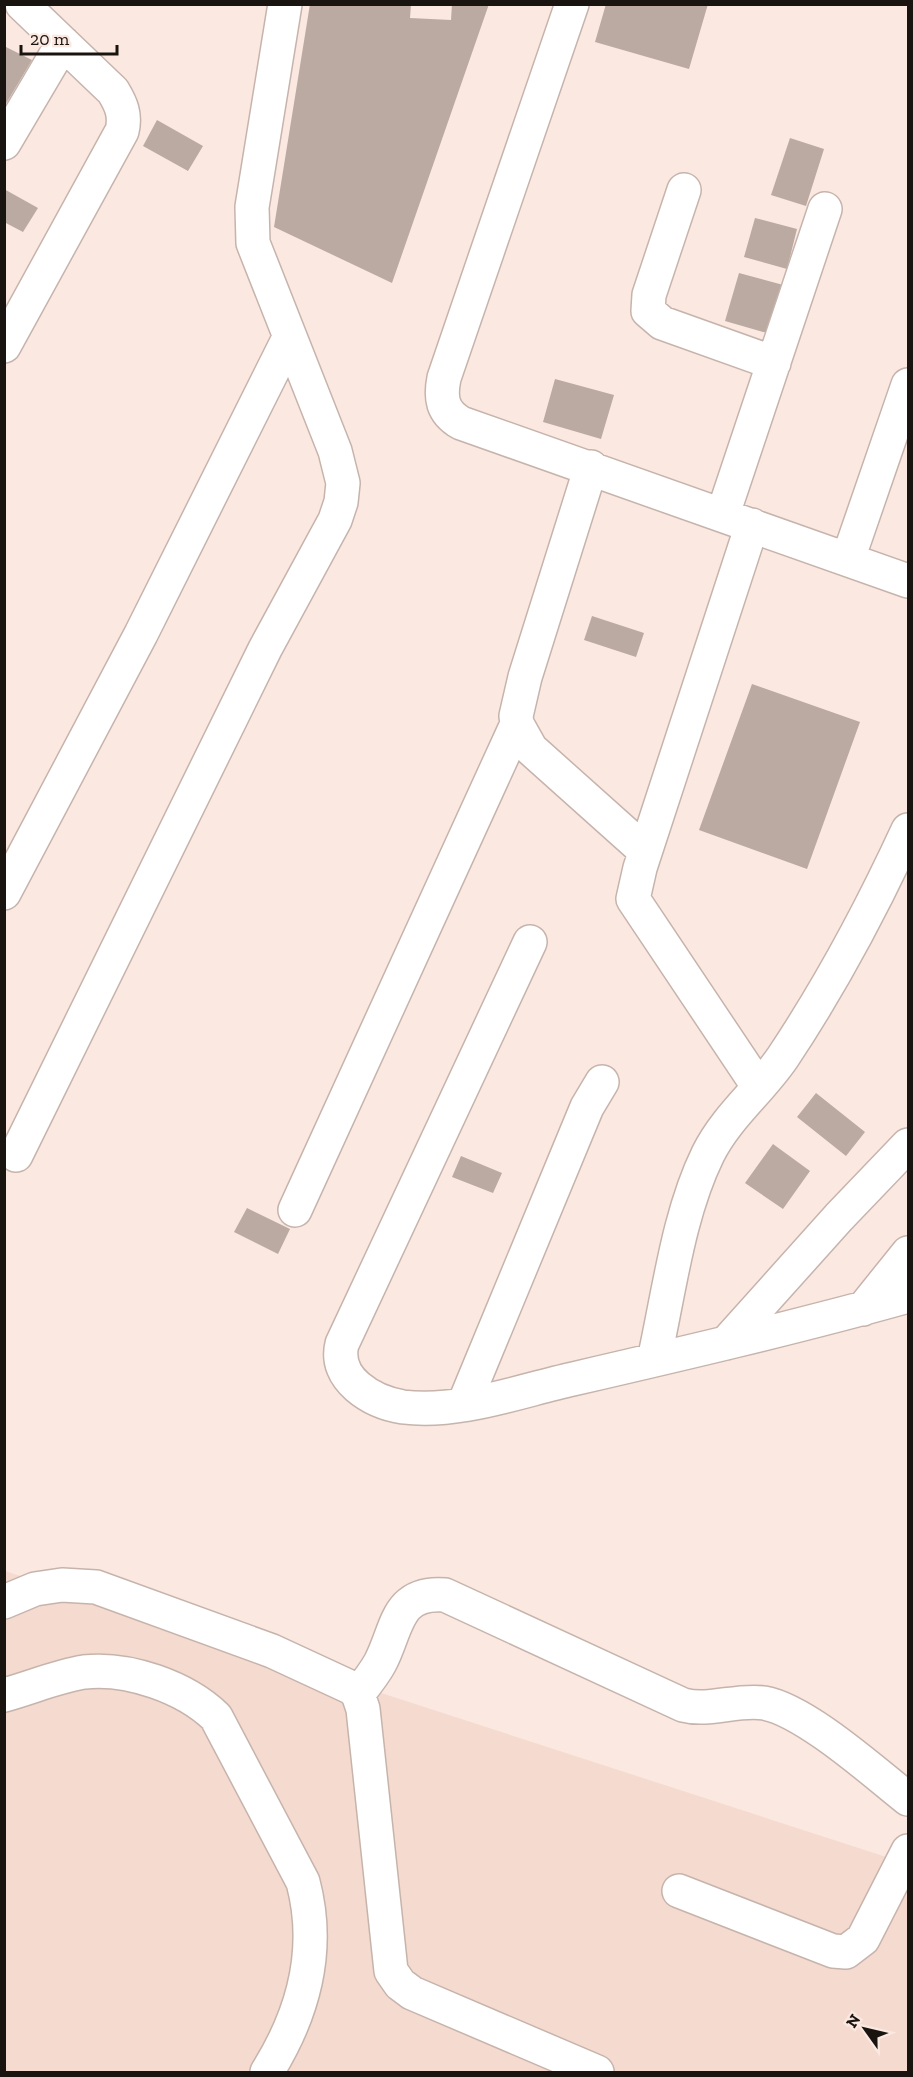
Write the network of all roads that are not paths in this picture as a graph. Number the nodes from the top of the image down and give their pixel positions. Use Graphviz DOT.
graph roads {
  1 [pos="22,4"];
  2 [pos="285,4"];
  3 [pos="572,4"];
  4 [pos="63,43"];
  5 [pos="4,143"];
  6 [pos="684,190"];
  7 [pos="825,209"];
  8 [pos="289,338"];
  9 [pos="4,346"];
  10 [pos="774,363"];
  11 [pos="909,385"];
  12 [pos="591,467"];
  13 [pos="737,520"];
  14 [pos="848,559"];
  15 [pos="909,581"];
  16 [pos="517,724"];
  17 [pos="909,830"];
  18 [pos="645,851"];
  19 [pos="4,893"];
  20 [pos="530,942"];
  21 [pos="602,1082"];
  22 [pos="758,1086"];
  23 [pos="909,1145"];
  24 [pos="16,1155"];
  25 [pos="295,1210"];
  26 [pos="909,1252"];
  27 [pos="909,1296"];
  28 [pos="863,1309"];
  29 [pos="726,1343"];
  30 [pos="654,1360"];
  31 [pos="464,1404"];
  32 [pos="4,1602"];
  33 [pos="358,1694"];
  34 [pos="4,1695"];
  35 [pos="909,1799"];
  36 [pos="909,1851"];
  37 [pos="679,1891"];
  38 [pos="267,2073"];
  39 [pos="597,2073"];
  1 -- 4 [label="street"];
  2 -- 8 [label="street"];
  3 -- 12 [label="street"];
  4 -- 5 [label="street"];
  4 -- 9 [label="street"];
  6 -- 10 [label="street"];
  7 -- 10 [label="street"];
  8 -- 19 [label="street"];
  8 -- 24 [label="street"];
  10 -- 13 [label="street"];
  11 -- 14 [label="street"];
  12 -- 13 [label="street"];
  12 -- 16 [label="street"];
  13 -- 14 [label="street"];
  13 -- 18 [label="street"];
  14 -- 15 [label="street"];
  16 -- 18 [label="street"];
  16 -- 25 [label="street"];
  17 -- 22 [label="street"];
  18 -- 22 [label="street"];
  20 -- 31 [label="street"];
  21 -- 31 [label="street"];
  22 -- 30 [label="street"];
  23 -- 29 [label="street"];
  26 -- 28 [label="street"];
  27 -- 28 [label="street"];
  28 -- 29 [label="street"];
  29 -- 30 [label="street"];
  30 -- 31 [label="street"];
  32 -- 33 [label="street"];
  33 -- 35 [label="street"];
  33 -- 39 [label="street"];
  34 -- 38 [label="street"];
  36 -- 37 [label="street"];
}
